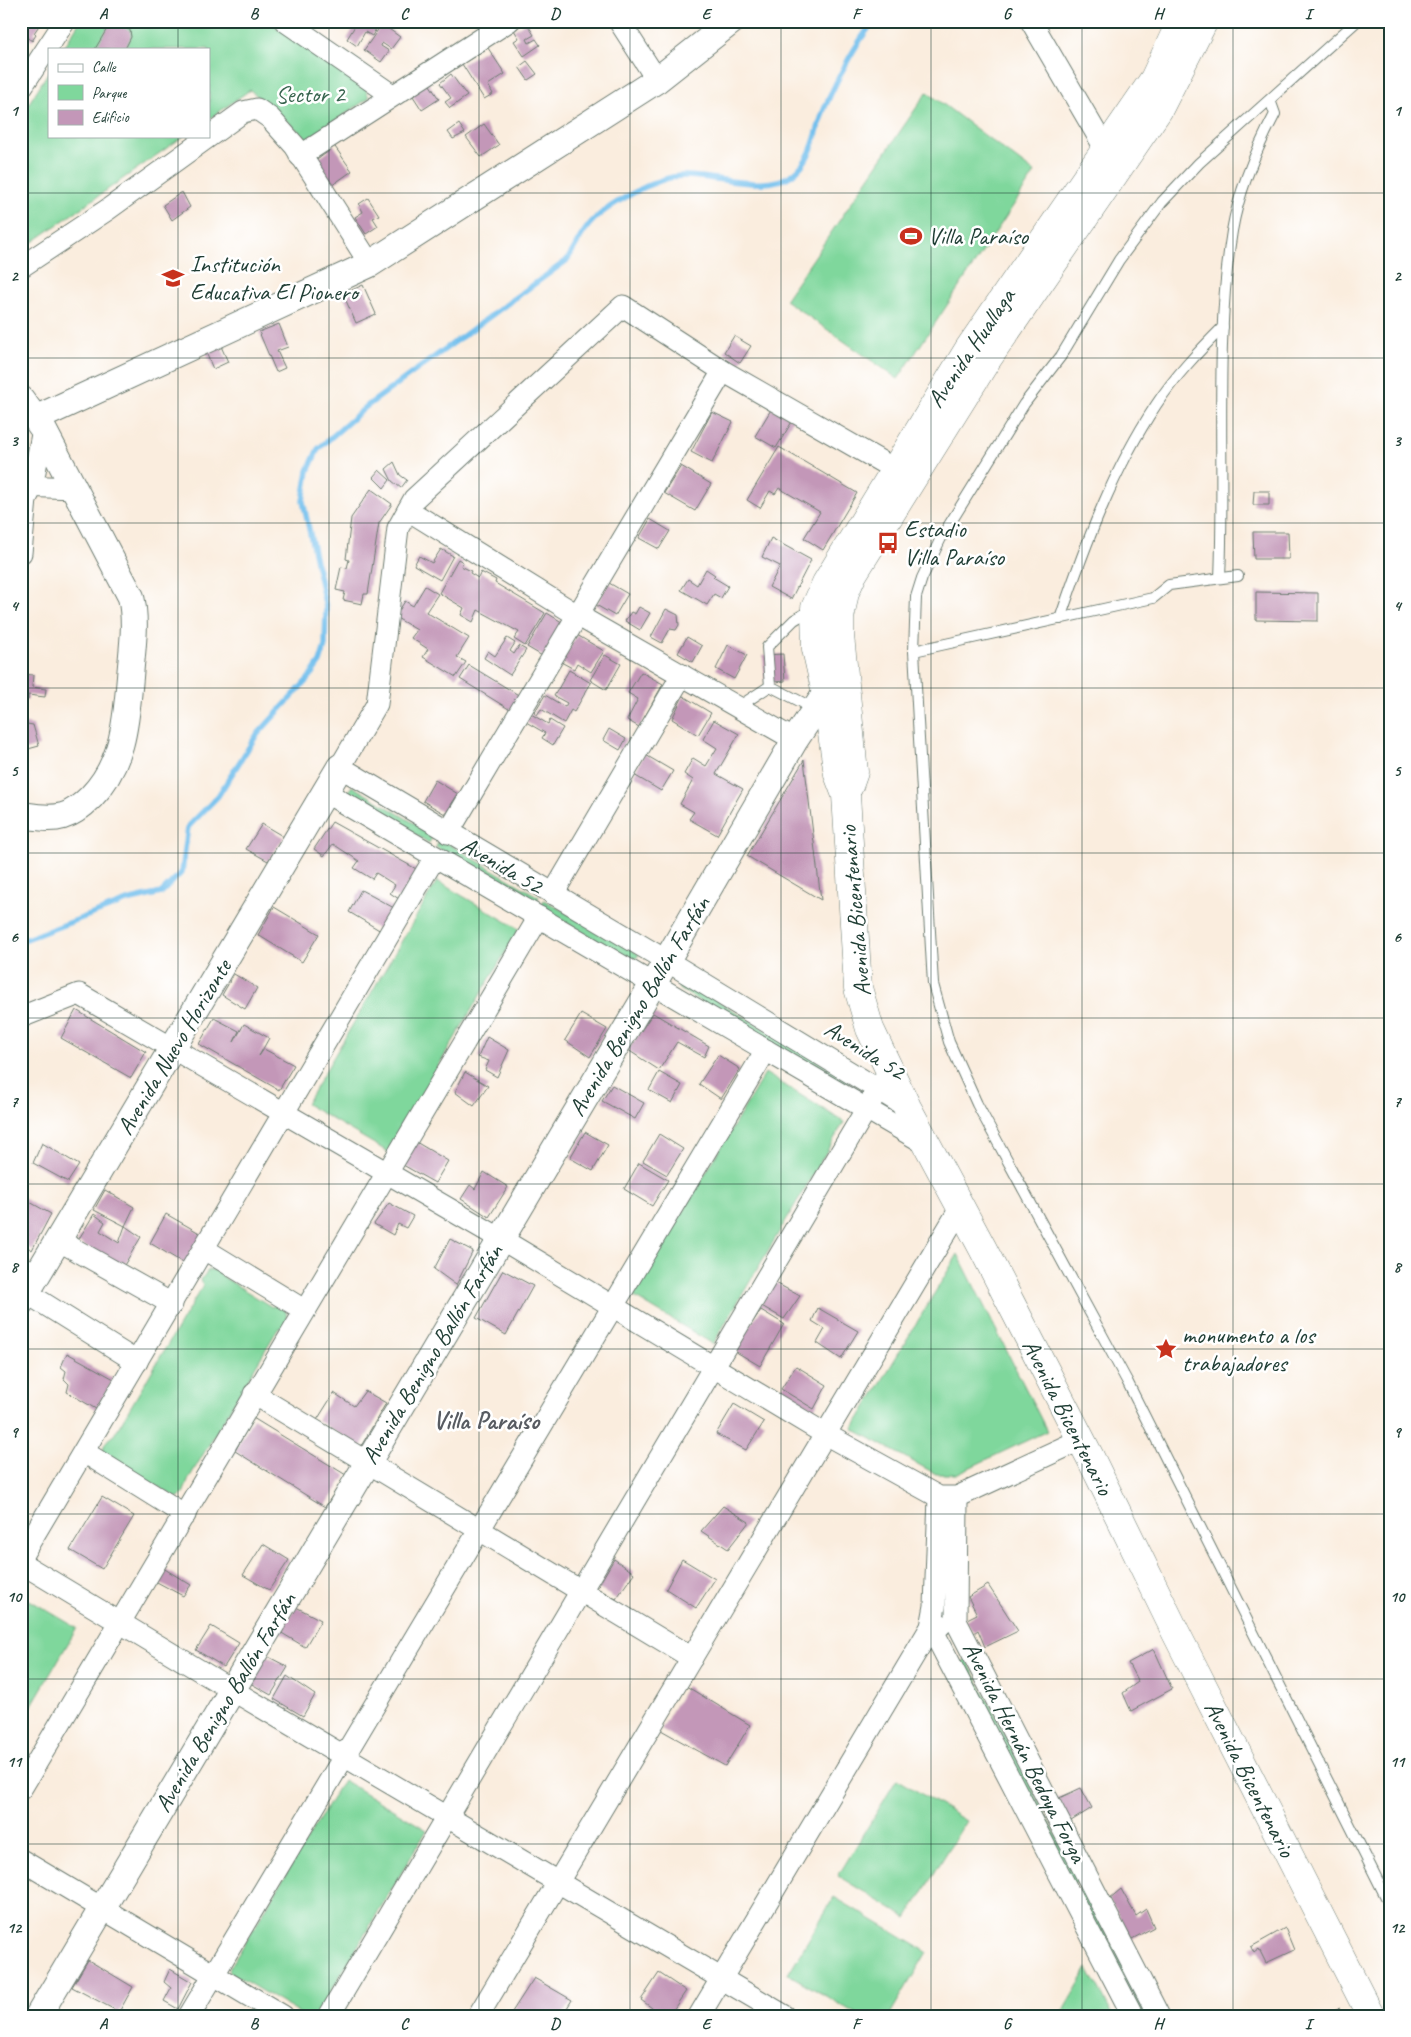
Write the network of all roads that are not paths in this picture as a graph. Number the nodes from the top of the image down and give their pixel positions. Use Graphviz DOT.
graph roads {
  1 [pos="65,21"];
  2 [pos="285,21"];
  3 [pos="619,21"];
  4 [pos="732,21"];
  5 [pos="1031,21"];
  6 [pos="1181,21"];
  7 [pos="1204,21"];
  8 [pos="1357,21"];
  9 [pos="502,23"];
  10 [pos="657,80"];
  11 [pos="21,88"];
  12 [pos="392,95"];
  13 [pos="1270,100"];
  14 [pos="210,136"];
  15 [pos="207,138"];
  16 [pos="300,156"];
  17 [pos="1113,157"];
  18 [pos="370,264"];
  19 [pos="21,267"];
  20 [pos="1223,327"];
  21 [pos="723,371"];
  22 [pos="34,416"];
  23 [pos="904,475"];
  24 [pos="27,486"];
  25 [pos="75,488"];
  26 [pos="408,510"];
  27 [pos="21,553"];
  28 [pos="1238,576"];
  29 [pos="1220,578"];
  30 [pos="816,608"];
  31 [pos="577,615"];
  32 [pos="1060,619"];
  33 [pos="914,651"];
  34 [pos="844,673"];
  35 [pos="682,675"];
  36 [pos="770,686"];
  37 [pos="820,701"];
  38 [pos="738,707"];
  39 [pos="795,740"];
  40 [pos="340,767"];
  41 [pos="325,792"];
  42 [pos="846,795"];
  43 [pos="21,815"];
  44 [pos="448,833"];
  45 [pos="435,857"];
  46 [pos="553,894"];
  47 [pos="539,917"];
  48 [pos="667,961"];
  49 [pos="653,984"];
  50 [pos="21,1018"];
  51 [pos="173,1049"];
  52 [pos="766,1050"];
  53 [pos="884,1079"];
  54 [pos="866,1110"];
  55 [pos="283,1113"];
  56 [pos="928,1145"];
  57 [pos="388,1173"];
  58 [pos="961,1207"];
  59 [pos="500,1239"];
  60 [pos="58,1240"];
  61 [pos="204,1249"];
  62 [pos="27,1284"];
  63 [pos="172,1304"];
  64 [pos="612,1306"];
  65 [pos="304,1310"];
  66 [pos="137,1362"];
  67 [pos="715,1368"];
  68 [pos="254,1394"];
  69 [pos="825,1434"];
  70 [pos="1080,1440"];
  71 [pos="84,1452"];
  72 [pos="367,1464"];
  73 [pos="948,1497"];
  74 [pos="185,1514"];
  75 [pos="478,1530"];
  76 [pos="21,1557"];
  77 [pos="21,1563"];
  78 [pos="582,1591"];
  79 [pos="956,1621"];
  80 [pos="120,1622"];
  81 [pos="931,1627"];
  82 [pos="692,1658"];
  83 [pos="232,1690"];
  84 [pos="343,1754"];
  85 [pos="21,1789"];
  86 [pos="445,1816"];
  87 [pos="21,1860"];
  88 [pos="558,1882"];
  89 [pos="1390,1905"];
  90 [pos="103,1909"];
  91 [pos="214,1974"];
  92 [pos="722,1977"];
  93 [pos="1369,2015"];
  94 [pos="38,2016"];
  95 [pos="189,2016"];
  96 [pos="283,2016"];
  97 [pos="329,2016"];
  98 [pos="478,2016"];
  99 [pos="699,2016"];
  100 [pos="785,2016"];
  101 [pos="1133,2016"];
  102 [pos="1159,2016"];
  1 -- 11 [label="street"];
  2 -- 12 [label="street"];
  3 -- 10 [label="street"];
  4 -- 10 [label="street"];
  5 -- 17 [label="street"];
  6 -- 17 [label="main road, Avenida Huallaga"];
  7 -- 17 [label="main road, Avenida Huallaga"];
  8 -- 13 [label="lane"];
  9 -- 12 [label="street"];
  10 -- 18 [label="street"];
  12 -- 16 [label="street"];
  13 -- 20 [label="lane"];
  13 -- 33 [label="lane"];
  14 -- 16 [label="street"];
  15 -- 19 [label="street"];
  16 -- 18 [label="street"];
  17 -- 23 [label="main road, Avenida Huallaga"];
  18 -- 22 [label="street"];
  20 -- 29 [label="lane"];
  20 -- 32 [label="lane"];
  21 -- 23 [label="street"];
  21 -- 26 [label="street"];
  21 -- 31 [label="street"];
  22 -- 24 [label="street"];
  22 -- 25 [label="street"];
  23 -- 30 [label="main road, Avenida Huallaga"];
  23 -- 34 [label="main road, Avenida Huallaga"];
  24 -- 25 [label="street"];
  24 -- 27 [label="street"];
  25 -- 43 [label="street"];
  26 -- 31 [label="street"];
  26 -- 40 [label="street"];
  28 -- 29 [label="lane"];
  29 -- 32 [label="lane"];
  30 -- 36 [label="lane"];
  30 -- 37 [label="main road, Avenida Huallaga"];
  31 -- 35 [label="street"];
  31 -- 44 [label="street"];
  32 -- 33 [label="lane"];
  33 -- 89 [label="lane"];
  34 -- 37 [label="street, Avenida Benigno Ballón Farfán"];
  34 -- 42 [label="main road, Avenida Bicentenario"];
  35 -- 38 [label="street"];
  35 -- 46 [label="street"];
  36 -- 37 [label="lane"];
  36 -- 38 [label="lane"];
  37 -- 39 [label="street, Avenida Benigno Ballón Farfán"];
  37 -- 42 [label="main road, Avenida Bicentenario"];
  38 -- 39 [label="street"];
  39 -- 48 [label="street, Avenida Benigno Ballón Farfán"];
  40 -- 41 [label="street, Avenida Nuevo Horizonte"];
  40 -- 44 [label="street, Avenida 52"];
  41 -- 45 [label="street, Avenida 52"];
  41 -- 51 [label="street, Avenida Nuevo Horizonte"];
  42 -- 53 [label="main road, Avenida Bicentenario"];
  44 -- 46 [label="street, Avenida 52"];
  45 -- 47 [label="street, Avenida 52"];
  45 -- 55 [label="street"];
  46 -- 48 [label="street, Avenida 52"];
  47 -- 49 [label="street, Avenida 52"];
  47 -- 57 [label="street"];
  48 -- 49 [label="street, Avenida Benigno Ballón Farfán"];
  48 -- 53 [label="street, Avenida 52"];
  49 -- 52 [label="street, Avenida 52"];
  49 -- 59 [label="street, Avenida Benigno Ballón Farfán"];
  50 -- 51 [label="street"];
  51 -- 55 [label="street"];
  51 -- 60 [label="street, Avenida Nuevo Horizonte"];
  52 -- 54 [label="street, Avenida 52"];
  52 -- 64 [label="street"];
  53 -- 54 [label="street"];
  53 -- 56 [label="main road, Avenida Bicentenario"];
  54 -- 56 [label="street, Avenida 52"];
  54 -- 67 [label="street"];
  55 -- 57 [label="street"];
  55 -- 61 [label="street"];
  56 -- 58 [label="main road, Avenida Bicentenario"];
  57 -- 59 [label="street"];
  57 -- 65 [label="street"];
  58 -- 69 [label="street"];
  58 -- 70 [label="main road, Avenida Bicentenario"];
  59 -- 64 [label="street"];
  59 -- 72 [label="street, Avenida Benigno Ballón Farfán"];
  60 -- 62 [label="street, Avenida Nuevo Horizonte"];
  60 -- 63 [label="street"];
  61 -- 63 [label="street"];
  61 -- 65 [label="street"];
  62 -- 66 [label="street"];
  63 -- 66 [label="street"];
  64 -- 67 [label="street"];
  64 -- 75 [label="street"];
  65 -- 68 [label="street"];
  66 -- 71 [label="street"];
  67 -- 69 [label="street"];
  67 -- 78 [label="street"];
  68 -- 72 [label="street"];
  68 -- 74 [label="street"];
  69 -- 73 [label="street"];
  69 -- 82 [label="street"];
  70 -- 73 [label="street"];
  70 -- 93 [label="main road, Avenida Bicentenario"];
  71 -- 74 [label="street"];
  71 -- 76 [label="street"];
  72 -- 75 [label="street"];
  72 -- 83 [label="street, Avenida Benigno Ballón Farfán"];
  73 -- 79 [label="street, Avenida Hernán Bedoya Forga"];
  73 -- 81 [label="street, Avenida Hernán Bedoya Forga"];
  74 -- 80 [label="street"];
  75 -- 78 [label="street"];
  75 -- 84 [label="street"];
  77 -- 80 [label="street"];
  78 -- 82 [label="street"];
  78 -- 86 [label="street"];
  79 -- 81 [label="street"];
  79 -- 102 [label="street, Avenida Hernán Bedoya Forga"];
  80 -- 83 [label="street"];
  80 -- 85 [label="street"];
  81 -- 92 [label="street"];
  81 -- 101 [label="street, Avenida Hernán Bedoya Forga"];
  82 -- 88 [label="street"];
  83 -- 84 [label="street"];
  83 -- 90 [label="street, Avenida Benigno Ballón Farfán"];
  84 -- 86 [label="street"];
  84 -- 91 [label="street"];
  86 -- 88 [label="street"];
  86 -- 97 [label="street"];
  87 -- 90 [label="street"];
  88 -- 92 [label="street"];
  88 -- 98 [label="street"];
  90 -- 91 [label="street"];
  90 -- 94 [label="street, Avenida Benigno Ballón Farfán"];
  91 -- 95 [label="street"];
  91 -- 96 [label="street"];
  92 -- 99 [label="street"];
  92 -- 100 [label="street"];
}
